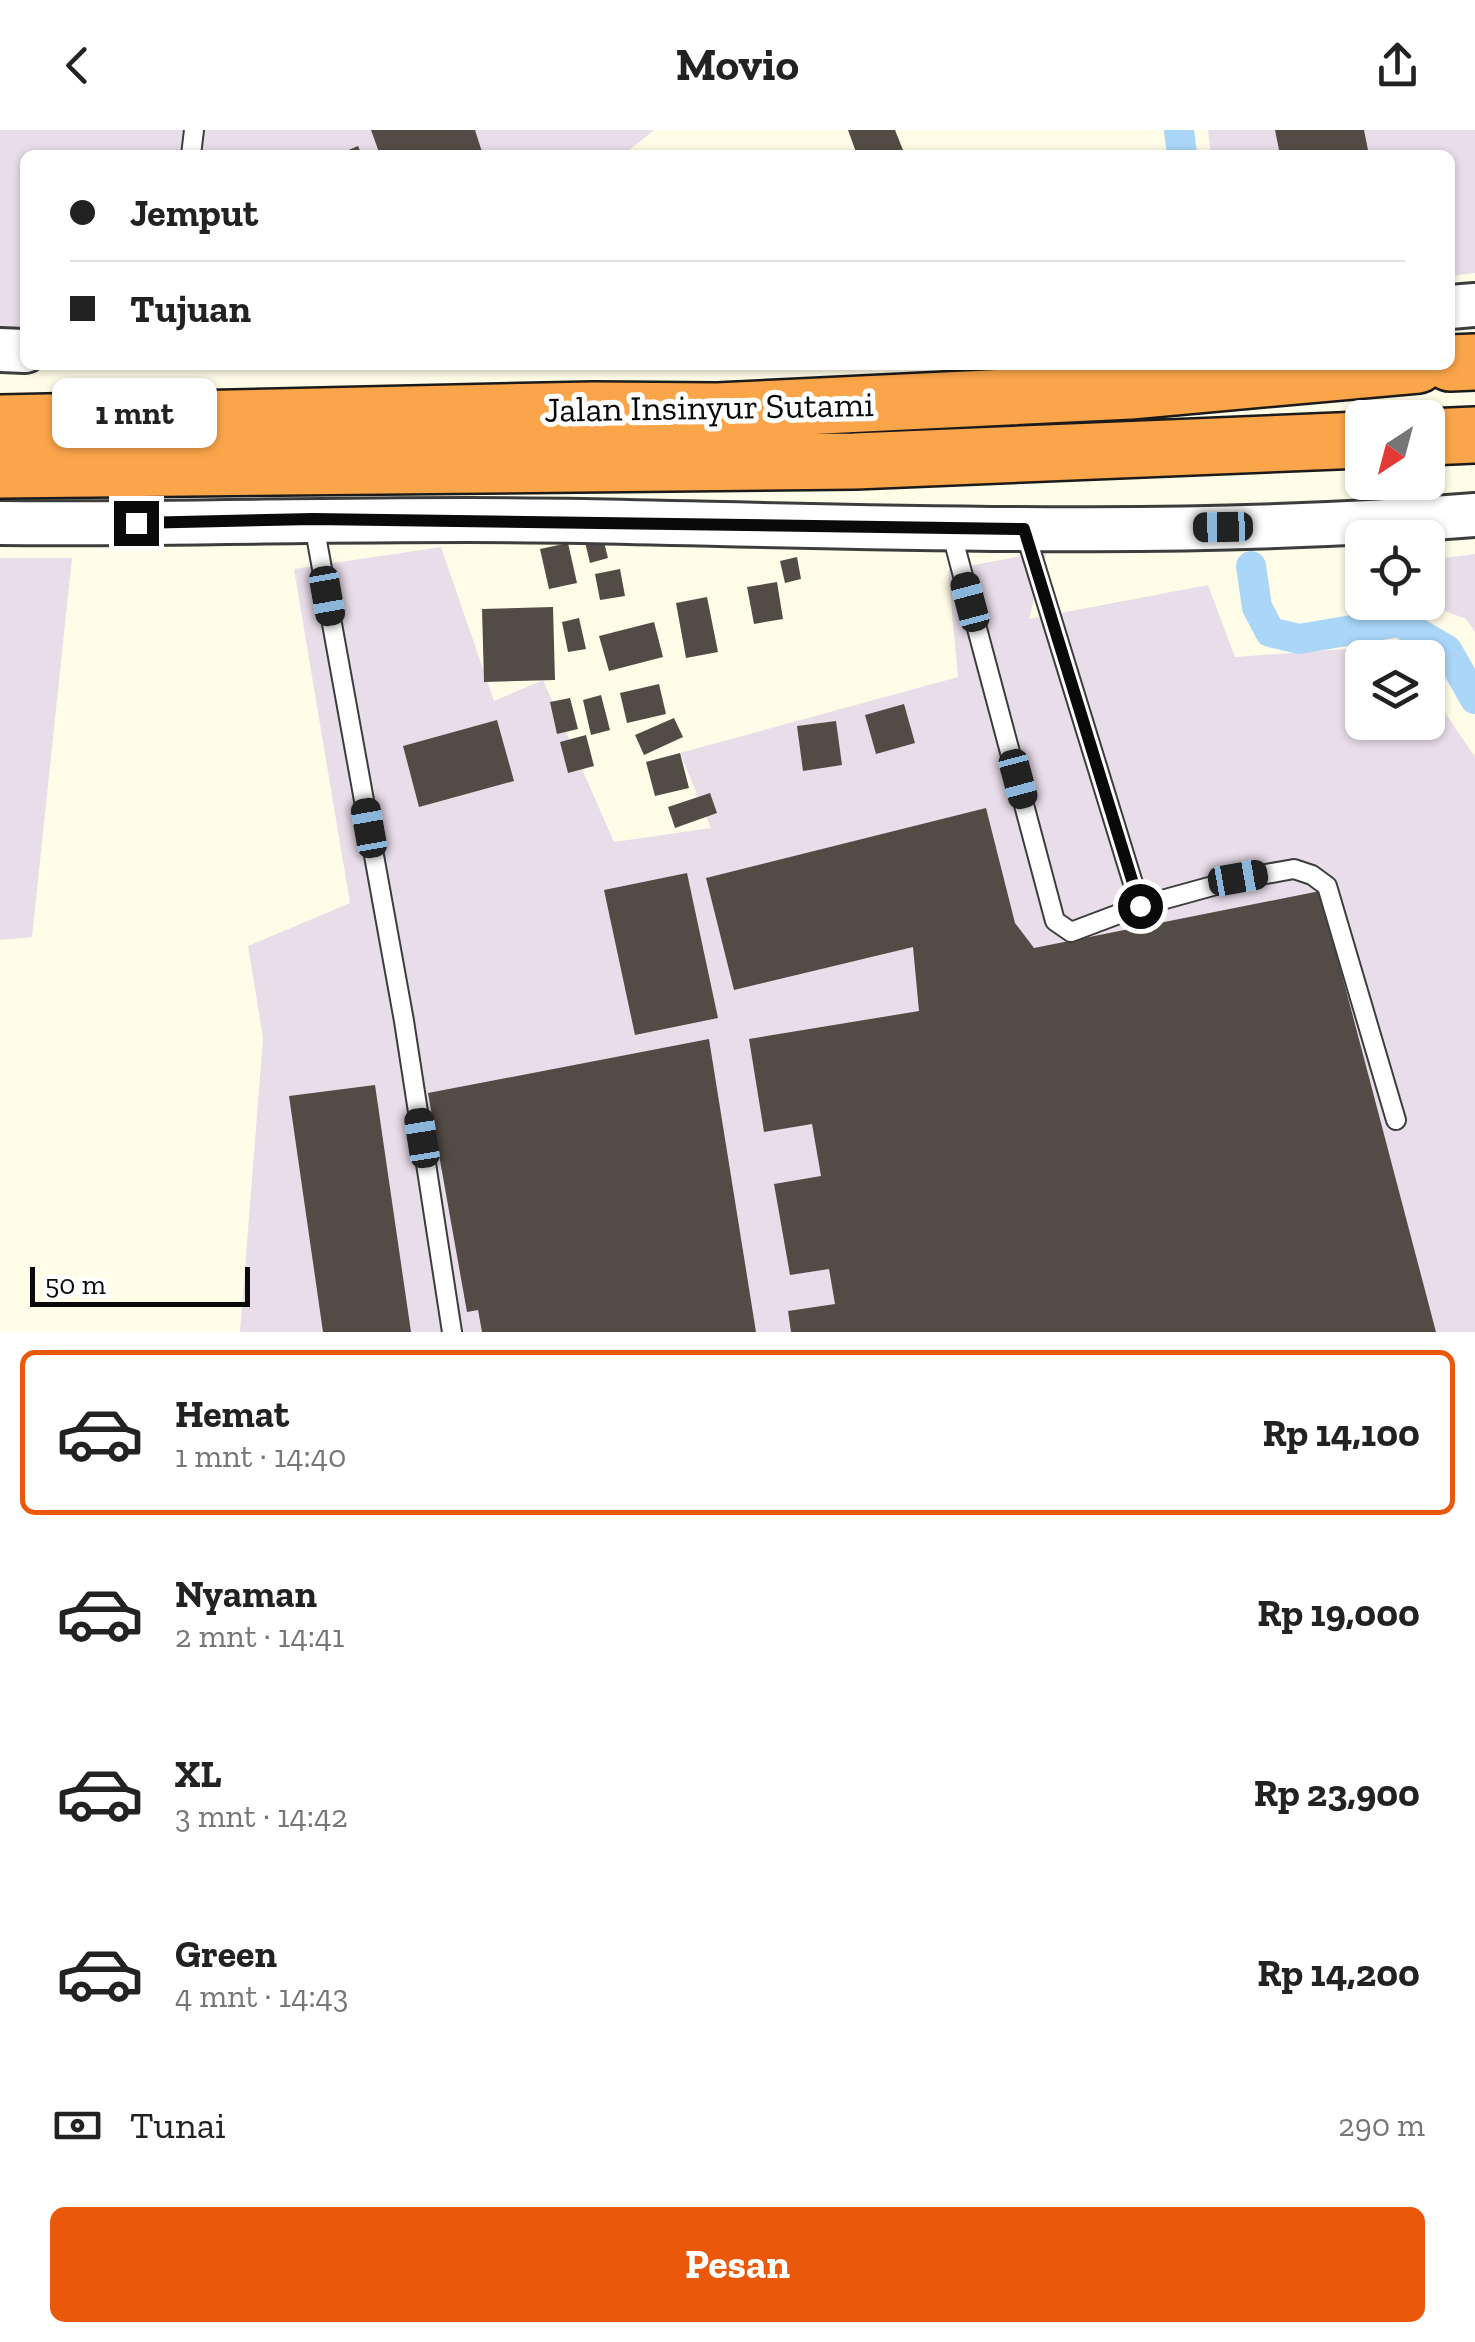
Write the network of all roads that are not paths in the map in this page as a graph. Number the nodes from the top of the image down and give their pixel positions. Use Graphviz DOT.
graph roads {
  1 [pos="1363,370"];
  2 [pos="0,423"];
  3 [pos="1475,435"];
  4 [pos="1445,436"];
  5 [pos="1345,441"];
  6 [pos="0,470"];
  7 [pos="1475,515"];
  8 [pos="313,519"];
  9 [pos="0,523"];
  10 [pos="1024,529"];
  11 [pos="952,530"];
  12 [pos="1140,906"];
  13 [pos="1396,1120"];
  14 [pos="452,1332"];
  1 -- 2 [label="highway, Jalan Insinyur Sutami"];
  3 -- 4 [label="highway"];
  5 -- 6 [label="highway, Jalan Insinyur Sutami"];
  7 -- 10 [label="street"];
  8 -- 9 [label="street"];
  8 -- 11 [label="street"];
  8 -- 14 [label="lane"];
  10 -- 11 [label="street"];
  10 -- 12 [label="lane"];
  11 -- 12 [label="lane"];
  12 -- 13 [label="lane"];
}
